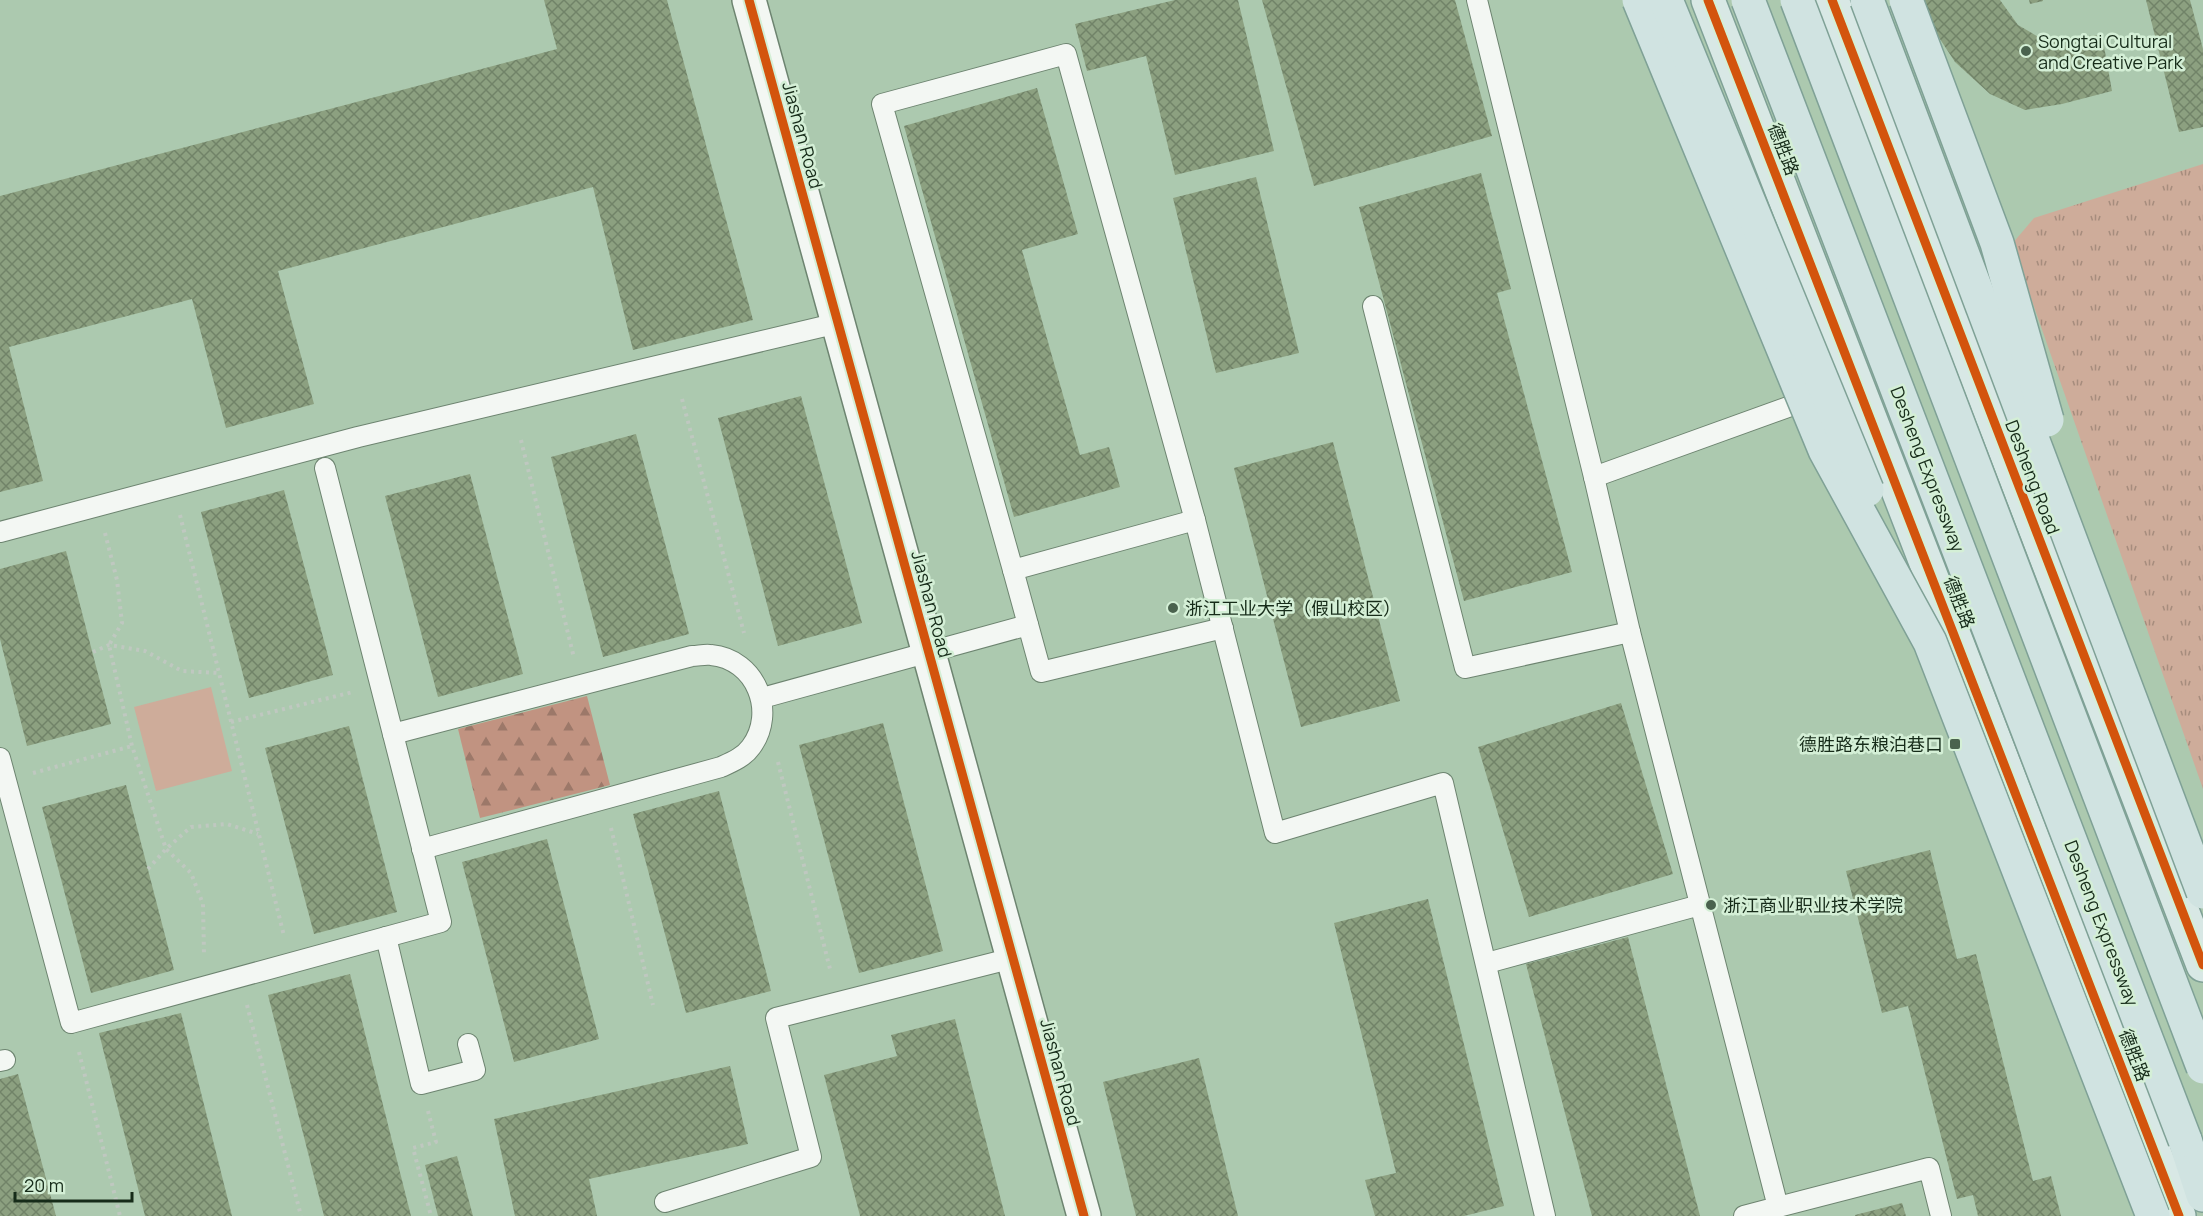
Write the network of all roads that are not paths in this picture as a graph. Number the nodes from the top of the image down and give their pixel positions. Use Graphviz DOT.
graph roads {
  1 [pos="749,0"];
  2 [pos="1477,0"];
  3 [pos="1639,0"];
  4 [pos="1666,0"];
  5 [pos="1708,0"];
  6 [pos="1748,0"];
  7 [pos="1797,0"];
  8 [pos="1833,0"];
  9 [pos="1867,0"];
  10 [pos="1906,0"];
  11 [pos="1373,306"];
  12 [pos="838,323"];
  13 [pos="1858,382"];
  14 [pos="325,468"];
  15 [pos="1594,477"];
  16 [pos="1194,520"];
  17 [pos="0,532"];
  18 [pos="1013,570"];
  19 [pos="1028,625"];
  20 [pos="1223,627"];
  21 [pos="1630,632"];
  22 [pos="1929,642"];
  23 [pos="929,653"];
  24 [pos="2114,656"];
  25 [pos="762,699"];
  26 [pos="393,734"];
  27 [pos="0,758"];
  28 [pos="422,849"];
  29 [pos="2203,892"];
  30 [pos="1700,905"];
  31 [pos="386,937"];
  32 [pos="1013,958"];
  33 [pos="1487,963"];
  34 [pos="2203,965"];
  35 [pos="468,1044"];
  36 [pos="2203,1067"];
  37 [pos="2203,1195"];
  38 [pos="664,1202"];
  39 [pos="1778,1207"];
  40 [pos="1084,1216"];
  41 [pos="1545,1216"];
  42 [pos="1744,1216"];
  43 [pos="1941,1216"];
  44 [pos="2153,1216"];
  45 [pos="2179,1216"];
  1 -- 12 [label="street, Jiashan Road"];
  2 -- 15 [label="lane"];
  3 -- 22 [label="highway, bridge"];
  4 -- 22 [label="highway, bridge"];
  5 -- 13 [label="main road, 德胜路"];
  6 -- 37 [label="highway, Desheng Expressway, bridge"];
  7 -- 36 [label="highway, bridge"];
  8 -- 34 [label="main road, Desheng Road"];
  9 -- 24 [label="highway, bridge"];
  10 -- 24 [label="highway, bridge"];
  11 -- 21 [label="lane"];
  12 -- 17 [label="lane"];
  12 -- 23 [label="street, Jiashan Road"];
  13 -- 15 [label="lane"];
  13 -- 45 [label="main road, 德胜路"];
  14 -- 26 [label="lane"];
  15 -- 21 [label="lane"];
  16 -- 18 [label="lane"];
  16 -- 18 [label="lane"];
  16 -- 20 [label="lane"];
  18 -- 19 [label="lane"];
  19 -- 20 [label="lane"];
  19 -- 23 [label="lane"];
  20 -- 33 [label="lane"];
  21 -- 30 [label="lane"];
  22 -- 44 [label="highway, bridge"];
  23 -- 25 [label="lane"];
  23 -- 32 [label="street, Jiashan Road"];
  24 -- 29 [label="highway, bridge"];
  25 -- 26 [label="lane"];
  25 -- 28 [label="lane"];
  26 -- 28 [label="lane"];
  27 -- 31 [label="lane"];
  28 -- 31 [label="lane"];
  30 -- 33 [label="lane"];
  30 -- 39 [label="lane"];
  31 -- 35 [label="lane"];
  32 -- 38 [label="lane"];
  32 -- 40 [label="street, Jiashan Road"];
  33 -- 41 [label="lane"];
  39 -- 42 [label="lane"];
  39 -- 43 [label="lane"];
}
